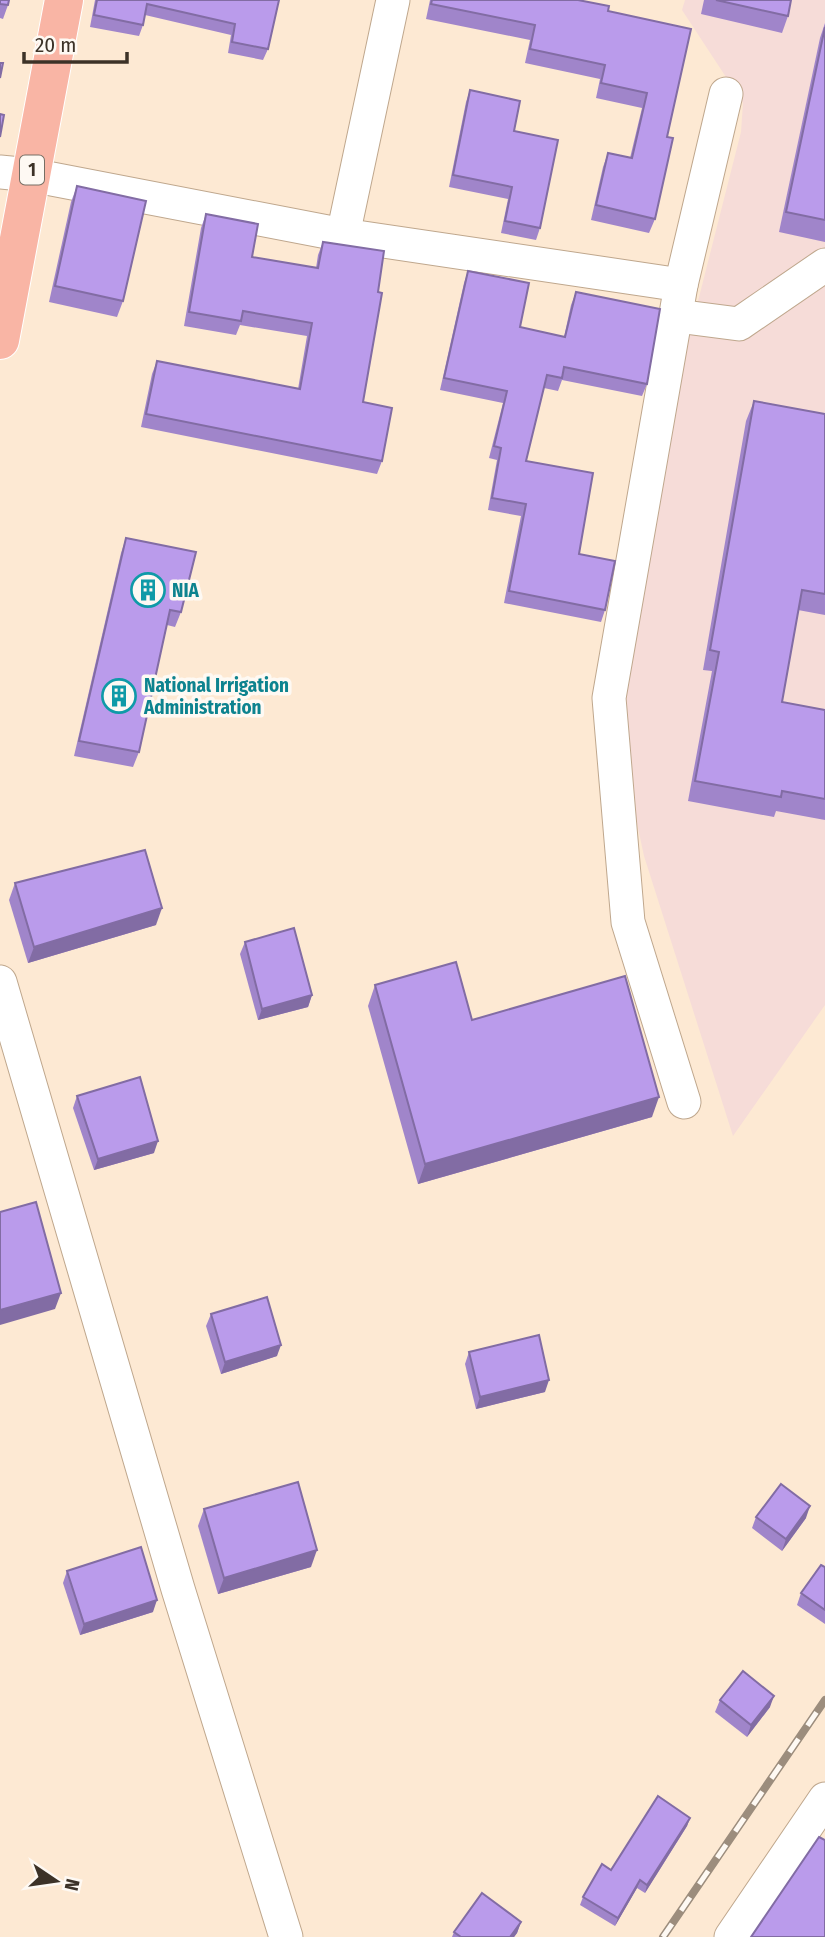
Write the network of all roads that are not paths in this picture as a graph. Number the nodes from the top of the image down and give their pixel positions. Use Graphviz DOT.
graph roads {
  1 [pos="64,0"];
  2 [pos="393,0"];
  3 [pos="726,94"];
  4 [pos="15,173"];
  5 [pos="343,235"];
  6 [pos="825,265"];
  7 [pos="679,301"];
  8 [pos="0,340"];
  9 [pos="0,982"];
  10 [pos="684,1102"];
  11 [pos="825,1799"];
  12 [pos="286,1937"];
  13 [pos="732,1937"];
  1 -- 4 [label="highway, 1"];
  2 -- 5 [label="street"];
  3 -- 7 [label="street"];
  4 -- 5 [label="street"];
  4 -- 8 [label="highway, 1"];
  5 -- 7 [label="street"];
  6 -- 7 [label="street"];
  7 -- 10 [label="street"];
  9 -- 12 [label="street"];
  11 -- 13 [label="street"];
}
